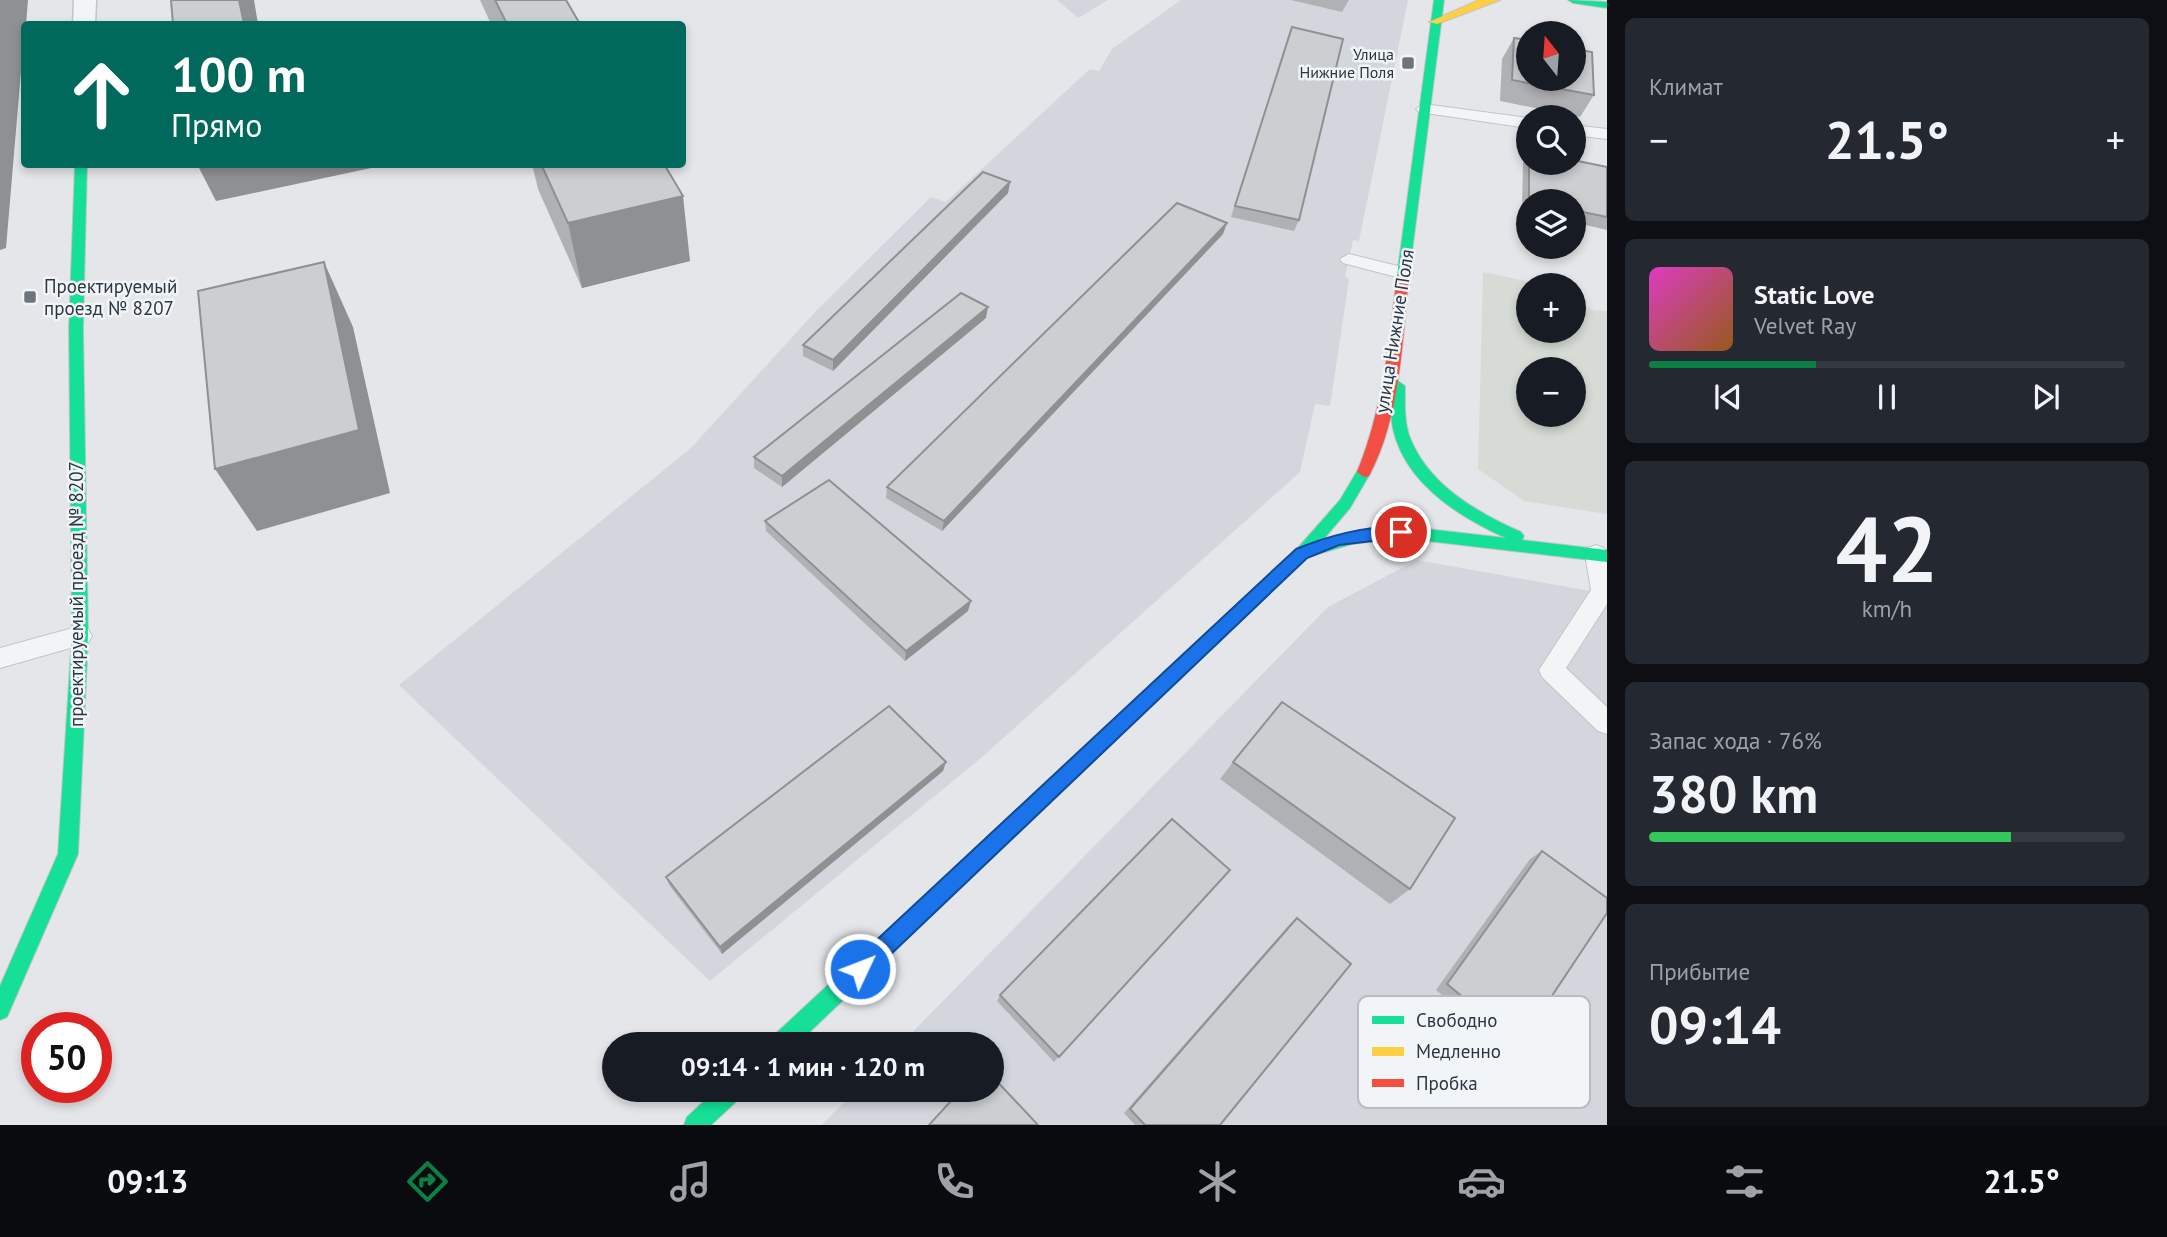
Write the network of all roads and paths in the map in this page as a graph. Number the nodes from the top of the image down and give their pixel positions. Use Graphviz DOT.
graph roads {
  1 [pos="85,0"];
  2 [pos="1438,0"];
  3 [pos="1495,0"];
  4 [pos="1573,0"];
  5 [pos="1607,5"];
  6 [pos="84,21"];
  7 [pos="1434,22"];
  8 [pos="1424,109"];
  9 [pos="1516,121"];
  10 [pos="1586,132"];
  11 [pos="1607,134"];
  12 [pos="81,168"];
  13 [pos="1349,258"];
  14 [pos="1404,273"];
  15 [pos="1396,338"];
  16 [pos="1561,550"];
  17 [pos="1302,554"];
  18 [pos="1602,555"];
  19 [pos="80,636"];
  20 [pos="0,658"];
  21 [pos="1607,723"];
  22 [pos="0,1010"];
  23 [pos="794,1032"];
  24 [pos="719,1102"];
  25 [pos="695,1125"];
  1 -- 6 [label="street"];
  2 -- 7 [label="street, улица Нижние Поля"];
  3 -- 7 [label="street"];
  4 -- 5 [label="street"];
  7 -- 8 [label="street, улица Нижние Поля"];
  8 -- 9 [label="lane"];
  8 -- 14 [label="street, улица Нижние Поля"];
  10 -- 11 [label="lane"];
  12 -- 19 [label="street, проектируемый проезд № 8207"];
  13 -- 14 [label="lane"];
  14 -- 15 [label="street, улица Нижние Поля"];
  15 -- 16 [label="street"];
  15 -- 17 [label="street, улица Нижние Поля"];
  16 -- 17 [label="street"];
  16 -- 18 [label="street"];
  17 -- 23 [label="street, улица Нижние Поля"];
  18 -- 21 [label="lane"];
  19 -- 20 [label="lane"];
  19 -- 22 [label="street, проектируемый проезд № 8207"];
  24 -- 25 [label="street"];
}
